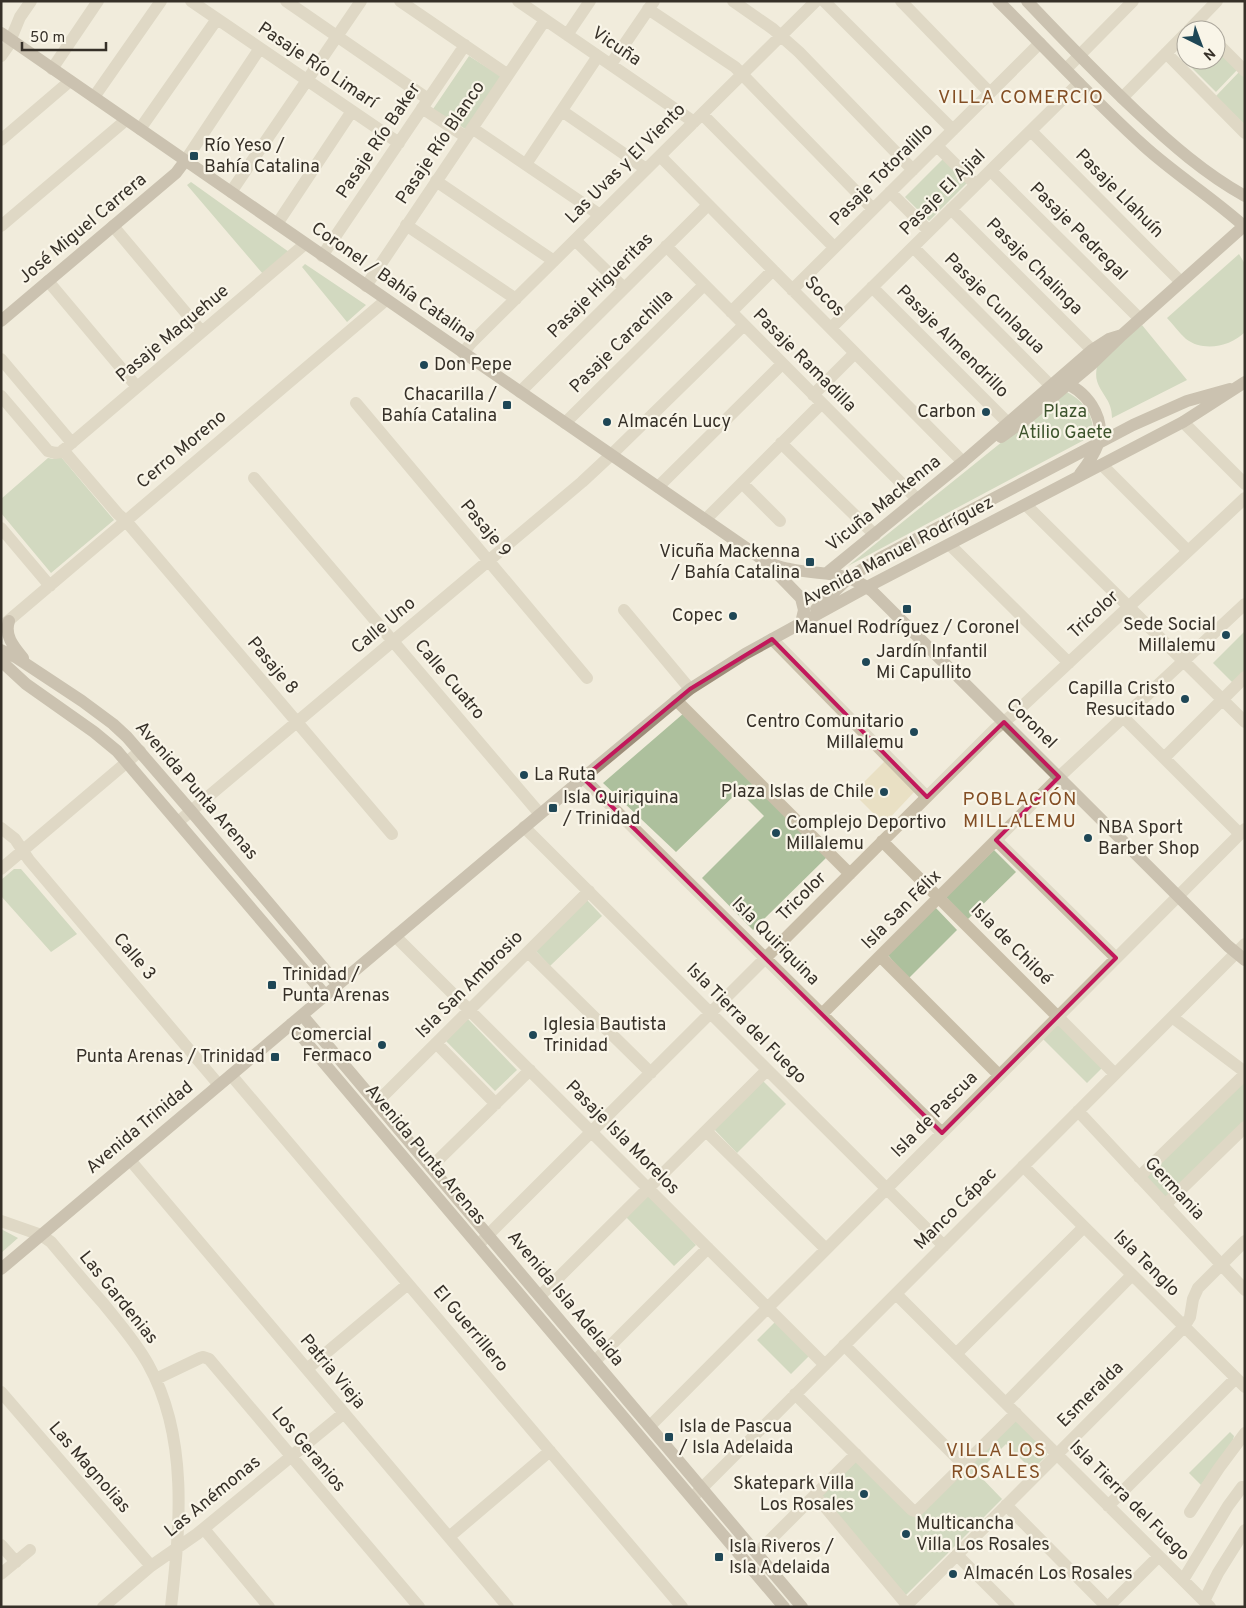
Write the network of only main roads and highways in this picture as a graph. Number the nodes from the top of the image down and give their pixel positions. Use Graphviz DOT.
graph roads {
  1 [pos="998,1"];
  2 [pos="1027,1"];
  3 [pos="6,36"];
  4 [pos="185,161"];
  5 [pos="1245,196"];
  6 [pos="1244,226"];
  7 [pos="1,321"];
  8 [pos="1122,335"];
  9 [pos="1091,366"];
  10 [pos="1058,384"];
  11 [pos="1240,385"];
  12 [pos="1085,396"];
  13 [pos="1098,443"];
  14 [pos="963,462"];
  15 [pos="1074,479"];
  16 [pos="765,561"];
  17 [pos="827,573"];
  18 [pos="850,578"];
  19 [pos="867,587"];
  20 [pos="801,623"];
  21 [pos="5,624"];
  22 [pos="1,650"];
  23 [pos="1,661"];
  24 [pos="30,666"];
  25 [pos="1242,952"];
  26 [pos="338,985"];
  27 [pos="326,995"];
  28 [pos="302,1015"];
  29 [pos="291,1024"];
  30 [pos="2,1266"];
  31 [pos="784,1607"];
  32 [pos="802,1607"];
  1 -- 6 [label="main road"];
  2 -- 5 [label="main road"];
  3 -- 4 [label="main road, Coronel / Bahía Catalina"];
  4 -- 7 [label="main road, José Miguel Carrera"];
  4 -- 16 [label="main road, Coronel / Bahía Catalina"];
  6 -- 8 [label="main road, Vicuña Mackenna"];
  8 -- 9 [label="main road, Vicuña Mackenna"];
  8 -- 10 [label="main road, Vicuña Mackenna"];
  9 -- 10 [label="main road, Vicuña Mackenna"];
  9 -- 12 [label="main road"];
  10 -- 12 [label="main road"];
  10 -- 14 [label="main road, Vicuña Mackenna"];
  10 -- 14 [label="main road, Vicuña Mackenna"];
  11 -- 13 [label="main road, Avenida Manuel Rodríguez"];
  11 -- 15 [label="main road, Avenida Manuel Rodríguez"];
  12 -- 13 [label="main road"];
  13 -- 15 [label="main road"];
  13 -- 18 [label="main road, Avenida Manuel Rodríguez"];
  14 -- 17 [label="main road, Vicuña Mackenna"];
  15 -- 19 [label="main road, Avenida Manuel Rodríguez"];
  16 -- 17 [label="main road, Coronel"];
  16 -- 20 [label="main road"];
  17 -- 18 [label="main road, Coronel"];
  18 -- 19 [label="main road, Coronel"];
  18 -- 20 [label="main road, Avenida Manuel Rodríguez"];
  19 -- 20 [label="main road, Avenida Manuel Rodríguez"];
  19 -- 25 [label="main road, Coronel"];
  20 -- 26 [label="main road, Avenida Trinidad"];
  21 -- 24 [label="main road"];
  22 -- 24 [label="main road, Avenida Punta Arenas"];
  23 -- 27 [label="main road, Avenida Punta Arenas"];
  24 -- 26 [label="main road, Avenida Punta Arenas"];
  26 -- 27 [label="main road, Avenida Trinidad"];
  27 -- 28 [label="main road, Avenida Trinidad"];
  28 -- 29 [label="main road, Avenida Trinidad"];
  28 -- 32 [label="main road, Avenida Isla Adelaida"];
  29 -- 30 [label="main road, Avenida Trinidad"];
  29 -- 31 [label="main road, Avenida Punta Arenas"];
}
